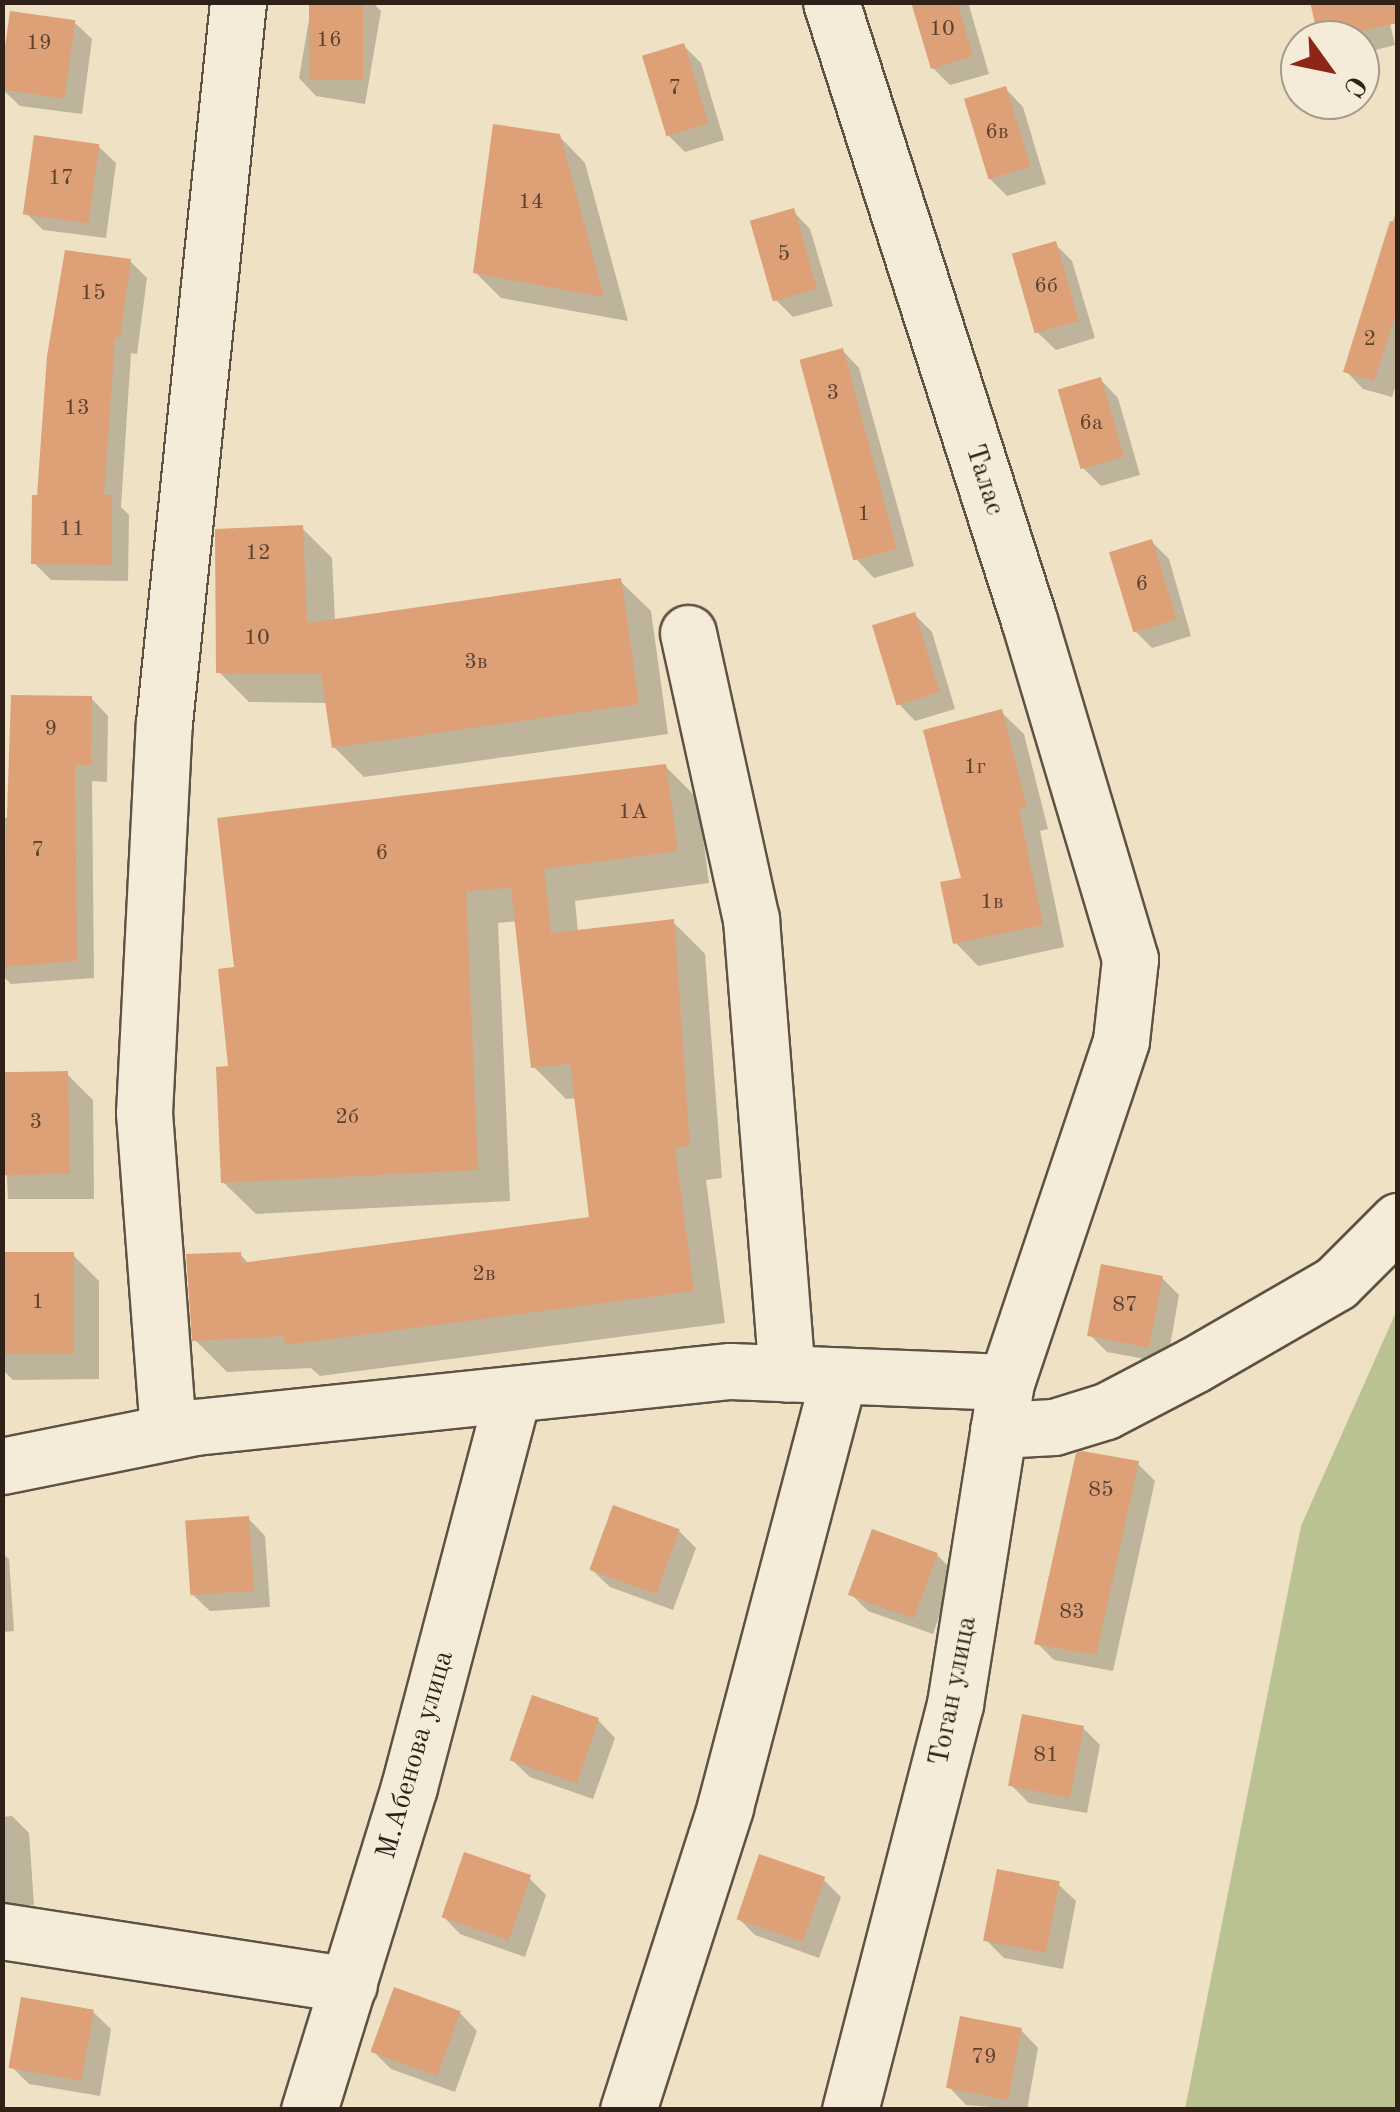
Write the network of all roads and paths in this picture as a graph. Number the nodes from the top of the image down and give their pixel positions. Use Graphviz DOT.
graph roads {
  1 [pos="238,2"];
  2 [pos="831,2"];
  3 [pos="688,633"];
  4 [pos="1130,960"];
  5 [pos="1398,1221"];
  6 [pos="813,1375"];
  7 [pos="512,1398"];
  8 [pos="1002,1406"];
  9 [pos="168,1432"];
  10 [pos="2,1466"];
  11 [pos="2,1930"];
  12 [pos="349,1985"];
  13 [pos="310,2110"];
  14 [pos="628,2110"];
  15 [pos="850,2110"];
  1 -- 9 [label="street"];
  2 -- 4 [label="street, Талас"];
  3 -- 6 [label="street"];
  4 -- 8 [label="street, Тоган улица"];
  5 -- 8 [label="street"];
  6 -- 7 [label="street"];
  6 -- 8 [label="street"];
  6 -- 14 [label="street"];
  7 -- 9 [label="street"];
  7 -- 12 [label="street, М.Абенова улица"];
  8 -- 15 [label="street, Тоган улица"];
  9 -- 10 [label="street"];
  11 -- 12 [label="street"];
  12 -- 13 [label="street, М.Абенова улица"];
}
